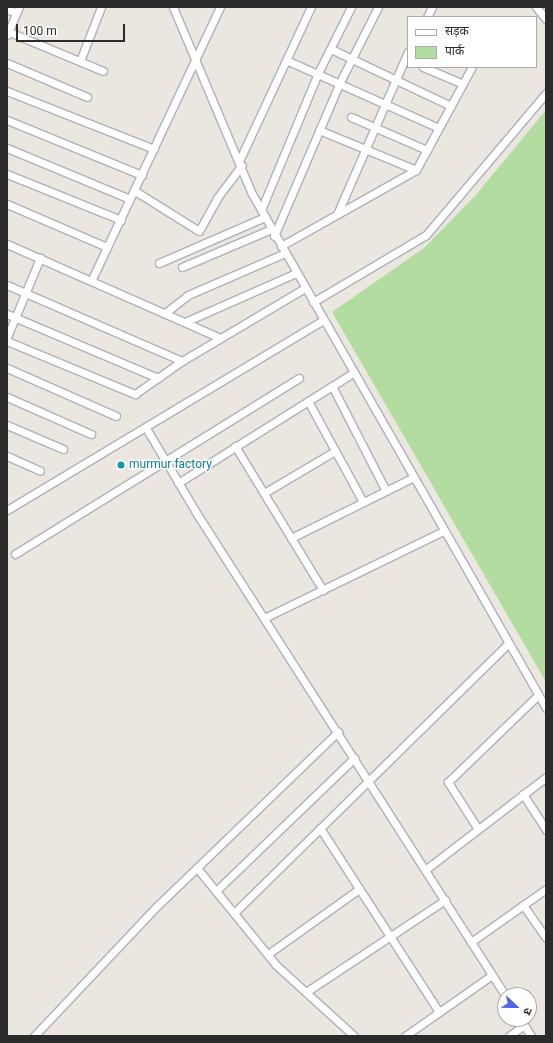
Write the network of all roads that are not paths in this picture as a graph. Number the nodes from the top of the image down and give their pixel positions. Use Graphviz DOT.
graph roads {
  1 [pos="101,7"];
  2 [pos="173,7"];
  3 [pos="220,7"];
  4 [pos="311,7"];
  5 [pos="351,7"];
  6 [pos="378,7"];
  7 [pos="432,7"];
  8 [pos="536,7"];
  9 [pos="7,9"];
  10 [pos="17,10"];
  11 [pos="428,16"];
  12 [pos="546,19"];
  13 [pos="8,32"];
  14 [pos="331,49"];
  15 [pos="351,58"];
  16 [pos="286,60"];
  17 [pos="406,60"];
  18 [pos="80,61"];
  19 [pos="196,61"];
  20 [pos="7,63"];
  21 [pos="425,68"];
  22 [pos="471,68"];
  23 [pos="103,71"];
  24 [pos="318,73"];
  25 [pos="395,78"];
  26 [pos="340,82"];
  27 [pos="463,84"];
  28 [pos="7,91"];
  29 [pos="546,93"];
  30 [pos="87,97"];
  31 [pos="384,102"];
  32 [pos="451,106"];
  33 [pos="351,117"];
  34 [pos="7,120"];
  35 [pos="374,127"];
  36 [pos="439,128"];
  37 [pos="319,130"];
  38 [pos="7,148"];
  39 [pos="154,149"];
  40 [pos="364,150"];
  41 [pos="427,150"];
  42 [pos="241,162"];
  43 [pos="416,170"];
  44 [pos="7,174"];
  45 [pos="142,175"];
  46 [pos="135,191"];
  47 [pos="130,199"];
  48 [pos="7,204"];
  49 [pos="338,212"];
  50 [pos="263,213"];
  51 [pos="121,220"];
  52 [pos="273,232"];
  53 [pos="7,244"];
  54 [pos="107,247"];
  55 [pos="283,250"];
  56 [pos="40,258"];
  57 [pos="159,263"];
  58 [pos="182,267"];
  59 [pos="296,273"];
  60 [pos="92,279"];
  61 [pos="7,285"];
  62 [pos="305,288"];
  63 [pos="26,293"];
  64 [pos="313,302"];
  65 [pos="165,313"];
  66 [pos="7,314"];
  67 [pos="15,317"];
  68 [pos="323,320"];
  69 [pos="185,322"];
  70 [pos="7,337"];
  71 [pos="220,338"];
  72 [pos="7,341"];
  73 [pos="182,361"];
  74 [pos="7,368"];
  75 [pos="353,373"];
  76 [pos="158,378"];
  77 [pos="299,378"];
  78 [pos="332,386"];
  79 [pos="7,397"];
  80 [pos="308,401"];
  81 [pos="116,416"];
  82 [pos="7,424"];
  83 [pos="146,428"];
  84 [pos="91,434"];
  85 [pos="235,446"];
  86 [pos="63,449"];
  87 [pos="335,451"];
  88 [pos="7,456"];
  89 [pos="165,461"];
  90 [pos="40,472"];
  91 [pos="412,478"];
  92 [pos="178,483"];
  93 [pos="386,491"];
  94 [pos="264,493"];
  95 [pos="363,502"];
  96 [pos="7,510"];
  97 [pos="443,531"];
  98 [pos="291,538"];
  99 [pos="15,554"];
  100 [pos="323,590"];
  101 [pos="264,618"];
  102 [pos="507,645"];
  103 [pos="538,695"];
  104 [pos="546,708"];
  105 [pos="338,732"];
  106 [pos="354,758"];
  107 [pos="546,777"];
  108 [pos="368,781"];
  109 [pos="523,794"];
  110 [pos="320,828"];
  111 [pos="478,829"];
  112 [pos="546,830"];
  113 [pos="197,868"];
  114 [pos="425,870"];
  115 [pos="359,889"];
  116 [pos="546,889"];
  117 [pos="216,891"];
  118 [pos="445,900"];
  119 [pos="524,904"];
  120 [pos="234,913"];
  121 [pos="390,937"];
  122 [pos="546,938"];
  123 [pos="471,942"];
  124 [pos="268,954"];
  125 [pos="492,975"];
  126 [pos="500,987"];
  127 [pos="306,992"];
  128 [pos="439,1012"];
  129 [pos="517,1027"];
  130 [pos="525,1027"];
  131 [pos="34,1036"];
  132 [pos="354,1036"];
  133 [pos="405,1036"];
  134 [pos="509,1036"];
  135 [pos="531,1036"];
  1 -- 18 [label="street"];
  2 -- 19 [label="street"];
  3 -- 19 [label="street"];
  4 -- 16 [label="street"];
  5 -- 14 [label="street"];
  6 -- 15 [label="street"];
  7 -- 11 [label="street"];
  8 -- 12 [label="street"];
  9 -- 10 [label="street"];
  10 -- 13 [label="street"];
  13 -- 18 [label="street"];
  14 -- 15 [label="street"];
  14 -- 24 [label="street"];
  15 -- 25 [label="street"];
  15 -- 26 [label="street"];
  16 -- 24 [label="street"];
  16 -- 42 [label="street"];
  17 -- 25 [label="street"];
  18 -- 23 [label="street"];
  19 -- 39 [label="street"];
  19 -- 42 [label="street"];
  20 -- 30 [label="street"];
  21 -- 27 [label="street"];
  22 -- 27 [label="street"];
  24 -- 26 [label="street"];
  24 -- 50 [label="street"];
  25 -- 31 [label="street"];
  25 -- 32 [label="street"];
  26 -- 31 [label="street"];
  26 -- 37 [label="street"];
  27 -- 32 [label="street"];
  28 -- 39 [label="street"];
  29 -- 64 [label="street"];
  31 -- 35 [label="street"];
  31 -- 36 [label="street"];
  32 -- 36 [label="street"];
  33 -- 35 [label="street"];
  34 -- 45 [label="street"];
  35 -- 40 [label="street"];
  35 -- 41 [label="street"];
  36 -- 41 [label="street"];
  37 -- 40 [label="street"];
  37 -- 52 [label="street"];
  38 -- 47 [label="street"];
  39 -- 45 [label="street"];
  40 -- 43 [label="street"];
  40 -- 49 [label="street"];
  41 -- 43 [label="street"];
  42 -- 46 [label="street"];
  42 -- 50 [label="street"];
  43 -- 49 [label="street"];
  44 -- 51 [label="street"];
  45 -- 46 [label="street"];
  46 -- 47 [label="street"];
  47 -- 51 [label="street"];
  48 -- 54 [label="street"];
  49 -- 55 [label="street"];
  50 -- 52 [label="street"];
  50 -- 57 [label="street"];
  51 -- 54 [label="street"];
  52 -- 55 [label="street"];
  52 -- 58 [label="street"];
  53 -- 56 [label="street"];
  54 -- 60 [label="street"];
  55 -- 59 [label="street"];
  55 -- 65 [label="street"];
  56 -- 60 [label="street"];
  56 -- 63 [label="street"];
  59 -- 62 [label="street"];
  59 -- 69 [label="street"];
  60 -- 65 [label="street"];
  61 -- 63 [label="street"];
  62 -- 64 [label="street"];
  62 -- 71 [label="street"];
  63 -- 67 [label="street"];
  63 -- 73 [label="street"];
  64 -- 68 [label="street"];
  65 -- 69 [label="street"];
  66 -- 67 [label="street"];
  67 -- 70 [label="street"];
  67 -- 76 [label="street"];
  68 -- 75 [label="street"];
  68 -- 83 [label="street"];
  69 -- 71 [label="street"];
  71 -- 73 [label="street"];
  72 -- 76 [label="street"];
  73 -- 76 [label="street"];
  74 -- 81 [label="street"];
  75 -- 78 [label="street"];
  75 -- 91 [label="street"];
  77 -- 89 [label="street"];
  78 -- 80 [label="street"];
  78 -- 93 [label="street"];
  79 -- 84 [label="street"];
  80 -- 85 [label="street"];
  80 -- 87 [label="street"];
  82 -- 86 [label="street"];
  83 -- 89 [label="street"];
  83 -- 96 [label="street"];
  85 -- 92 [label="street"];
  85 -- 94 [label="street"];
  87 -- 94 [label="street"];
  87 -- 95 [label="street"];
  88 -- 90 [label="street"];
  89 -- 92 [label="street"];
  89 -- 99 [label="street"];
  91 -- 93 [label="street"];
  91 -- 97 [label="street"];
  92 -- 101 [label="street"];
  93 -- 95 [label="street"];
  94 -- 98 [label="street"];
  95 -- 98 [label="street"];
  97 -- 100 [label="street"];
  97 -- 102 [label="street"];
  98 -- 100 [label="street"];
  100 -- 101 [label="street"];
  101 -- 105 [label="street"];
  102 -- 103 [label="street"];
  102 -- 108 [label="street"];
  103 -- 104 [label="street"];
  103 -- 111 [label="street"];
  105 -- 106 [label="street"];
  105 -- 113 [label="street"];
  106 -- 108 [label="street"];
  106 -- 117 [label="street"];
  107 -- 109 [label="street"];
  108 -- 110 [label="street"];
  108 -- 114 [label="street"];
  109 -- 111 [label="street"];
  109 -- 112 [label="street"];
  110 -- 115 [label="street"];
  110 -- 120 [label="street"];
  111 -- 114 [label="street"];
  113 -- 117 [label="street"];
  113 -- 131 [label="street"];
  114 -- 118 [label="street"];
  115 -- 121 [label="street"];
  115 -- 124 [label="street"];
  116 -- 119 [label="street"];
  117 -- 120 [label="street"];
  118 -- 121 [label="street"];
  118 -- 123 [label="street"];
  119 -- 122 [label="street"];
  119 -- 123 [label="street"];
  120 -- 124 [label="street"];
  121 -- 127 [label="street"];
  121 -- 128 [label="street"];
  123 -- 125 [label="street"];
  124 -- 127 [label="street"];
  125 -- 126 [label="street"];
  125 -- 128 [label="street"];
  127 -- 132 [label="street"];
  128 -- 133 [label="street"];
  129 -- 134 [label="street"];
  130 -- 135 [label="street"];
}
